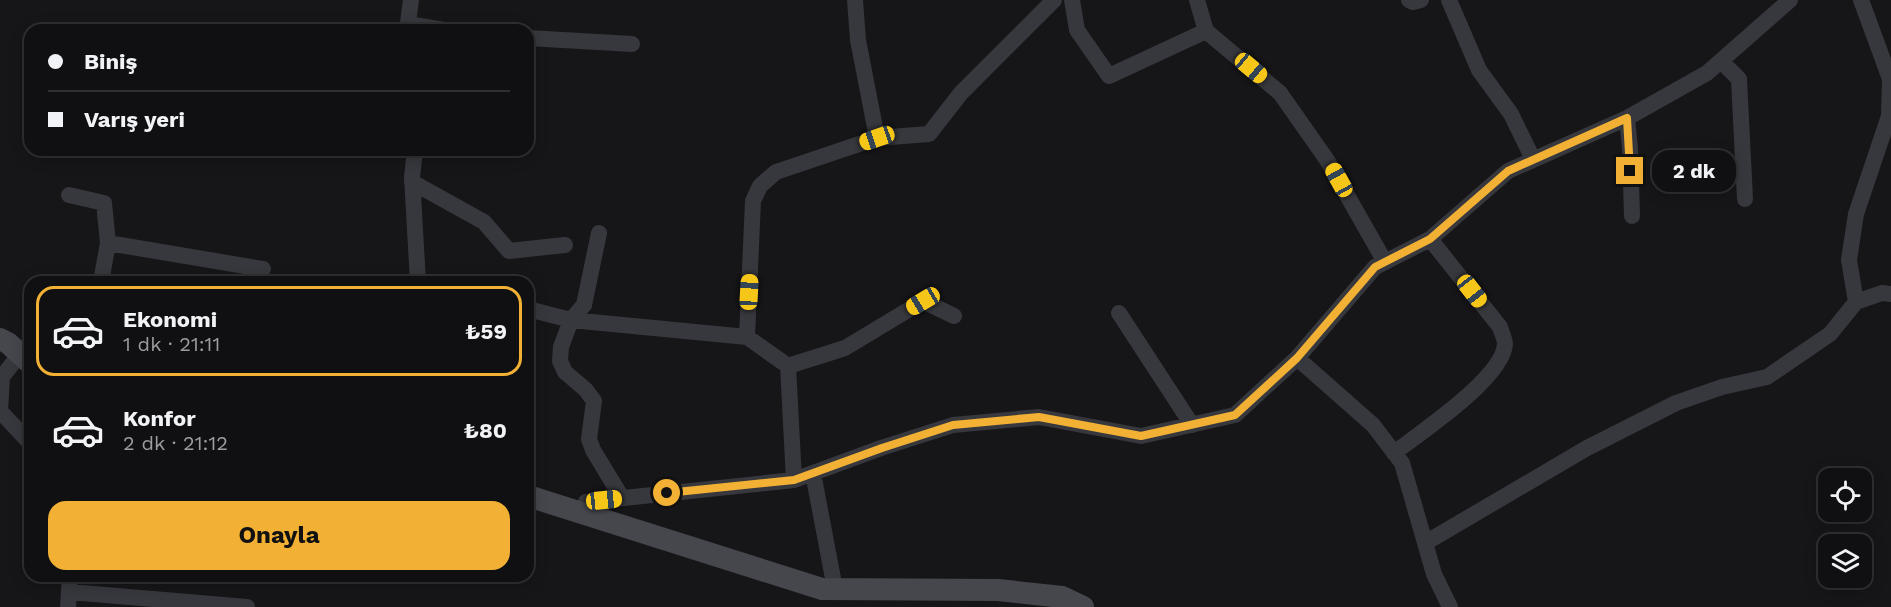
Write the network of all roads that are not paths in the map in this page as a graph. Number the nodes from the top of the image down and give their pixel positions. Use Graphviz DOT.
graph roads {
  1 [pos="411,0"];
  2 [pos="855,0"];
  3 [pos="1054,0"];
  4 [pos="1072,0"];
  5 [pos="1197,0"];
  6 [pos="1409,0"];
  7 [pos="1421,0"];
  8 [pos="1449,0"];
  9 [pos="1790,0"];
  10 [pos="1861,0"];
  11 [pos="407,24"];
  12 [pos="1206,31"];
  13 [pos="534,38"];
  14 [pos="632,44"];
  15 [pos="1721,61"];
  16 [pos="1890,79"];
  17 [pos="1627,118"];
  18 [pos="877,138"];
  19 [pos="414,156"];
  20 [pos="1533,159"];
  21 [pos="412,182"];
  22 [pos="69,195"];
  23 [pos="1745,199"];
  24 [pos="1632,216"];
  25 [pos="599,233"];
  26 [pos="1430,239"];
  27 [pos="108,243"];
  28 [pos="565,245"];
  29 [pos="1385,262"];
  30 [pos="263,269"];
  31 [pos="102,276"];
  32 [pos="419,276"];
  33 [pos="1891,294"];
  34 [pos="1856,302"];
  35 [pos="534,311"];
  36 [pos="1119,313"];
  37 [pos="954,316"];
  38 [pos="571,320"];
  39 [pos="747,337"];
  40 [pos="0,339"];
  41 [pos="24,357"];
  42 [pos="1297,358"];
  43 [pos="24,359"];
  44 [pos="789,366"];
  45 [pos="1192,425"];
  46 [pos="24,437"];
  47 [pos="1394,453"];
  48 [pos="813,473"];
  49 [pos="794,480"];
  50 [pos="534,498"];
  51 [pos="622,498"];
  52 [pos="582,514"];
  53 [pos="1425,543"];
  54 [pos="835,589"];
  55 [pos="69,592"];
  56 [pos="247,607"];
  57 [pos="1083,607"];
  58 [pos="1450,607"];
  1 -- 11 [label="street"];
  2 -- 18 [label="street"];
  3 -- 18 [label="street"];
  4 -- 12 [label="street"];
  5 -- 12 [label="street"];
  6 -- 7 [label="street"];
  8 -- 20 [label="street"];
  9 -- 15 [label="street"];
  10 -- 16 [label="street"];
  12 -- 29 [label="street"];
  13 -- 14 [label="street"];
  15 -- 17 [label="street"];
  15 -- 23 [label="street"];
  16 -- 34 [label="street"];
  17 -- 20 [label="street"];
  17 -- 24 [label="street"];
  18 -- 39 [label="street"];
  19 -- 21 [label="street"];
  20 -- 26 [label="street"];
  21 -- 28 [label="street"];
  21 -- 32 [label="street"];
  22 -- 27 [label="street"];
  25 -- 38 [label="street"];
  26 -- 29 [label="street"];
  26 -- 47 [label="street"];
  27 -- 30 [label="street"];
  27 -- 31 [label="street"];
  29 -- 42 [label="street"];
  33 -- 34 [label="street"];
  34 -- 53 [label="street"];
  35 -- 38 [label="street"];
  36 -- 45 [label="street"];
  37 -- 44 [label="street"];
  38 -- 39 [label="street"];
  38 -- 51 [label="street"];
  39 -- 44 [label="street"];
  40 -- 41 [label="street"];
  42 -- 45 [label="street"];
  42 -- 47 [label="street"];
  43 -- 46 [label="street"];
  44 -- 49 [label="street"];
  45 -- 48 [label="street"];
  47 -- 53 [label="street"];
  48 -- 49 [label="street"];
  48 -- 54 [label="street"];
  49 -- 51 [label="street"];
  50 -- 52 [label="street"];
  51 -- 52 [label="street"];
  52 -- 54 [label="street"];
  53 -- 58 [label="street"];
  54 -- 57 [label="street"];
  55 -- 56 [label="street"];
}
